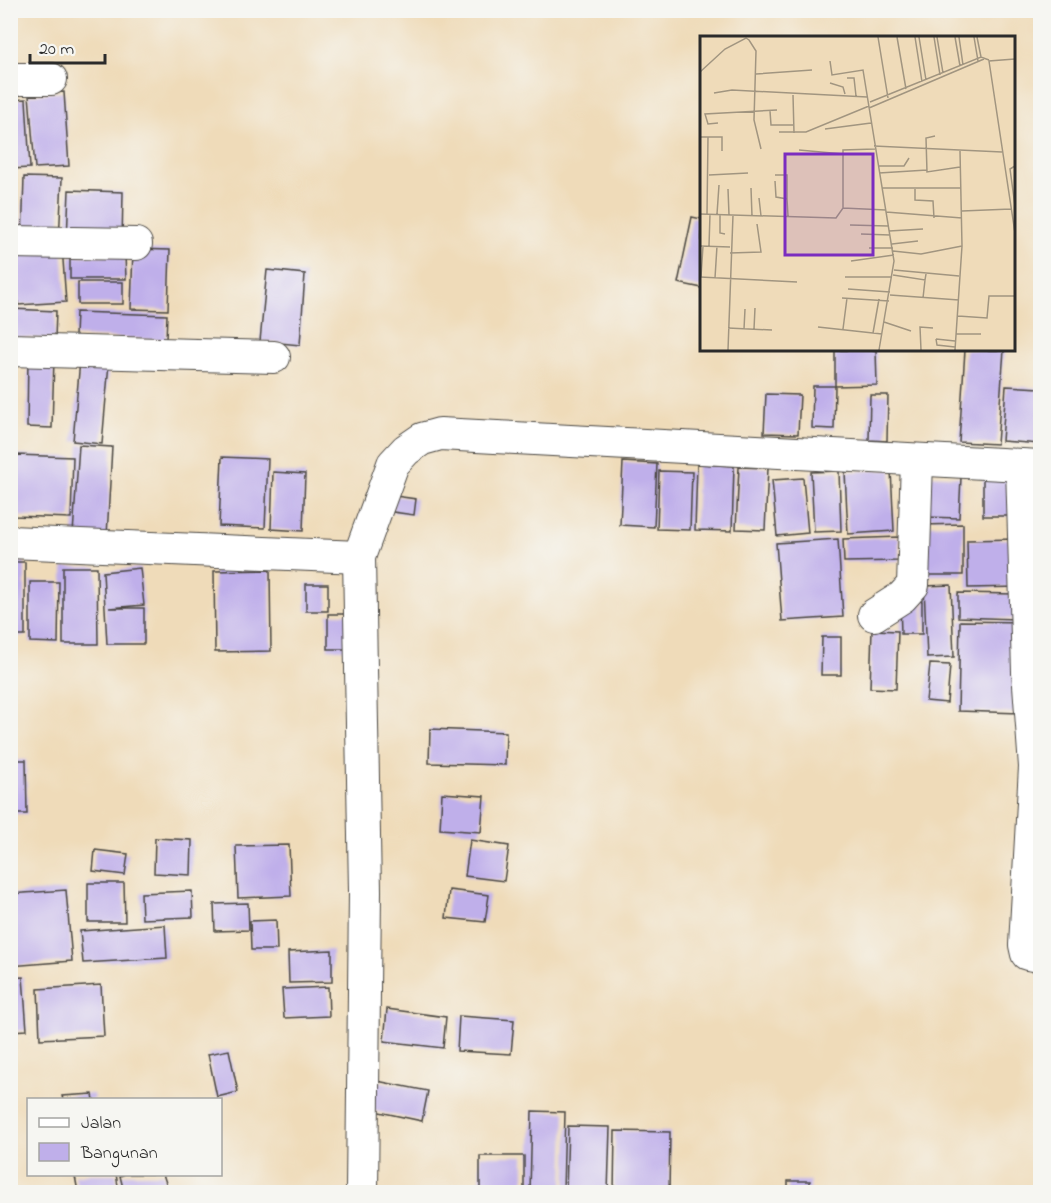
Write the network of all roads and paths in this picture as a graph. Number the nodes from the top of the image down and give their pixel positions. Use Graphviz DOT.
graph roads {
  1 [pos="10,79"];
  2 [pos="51,79"];
  3 [pos="10,242"];
  4 [pos="136,244"];
  5 [pos="10,350"];
  6 [pos="274,357"];
  7 [pos="916,461"];
  8 [pos="1031,467"];
  9 [pos="10,543"];
  10 [pos="359,557"];
  11 [pos="874,615"];
  12 [pos="1034,671"];
  13 [pos="1041,956"];
  14 [pos="362,1192"];
  1 -- 2 [label="street"];
  3 -- 4 [label="street"];
  5 -- 6 [label="street"];
  7 -- 8 [label="street"];
  7 -- 10 [label="street"];
  7 -- 11 [label="street"];
  8 -- 12 [label="street"];
  9 -- 10 [label="street"];
  10 -- 14 [label="street"];
  12 -- 13 [label="street"];
}
